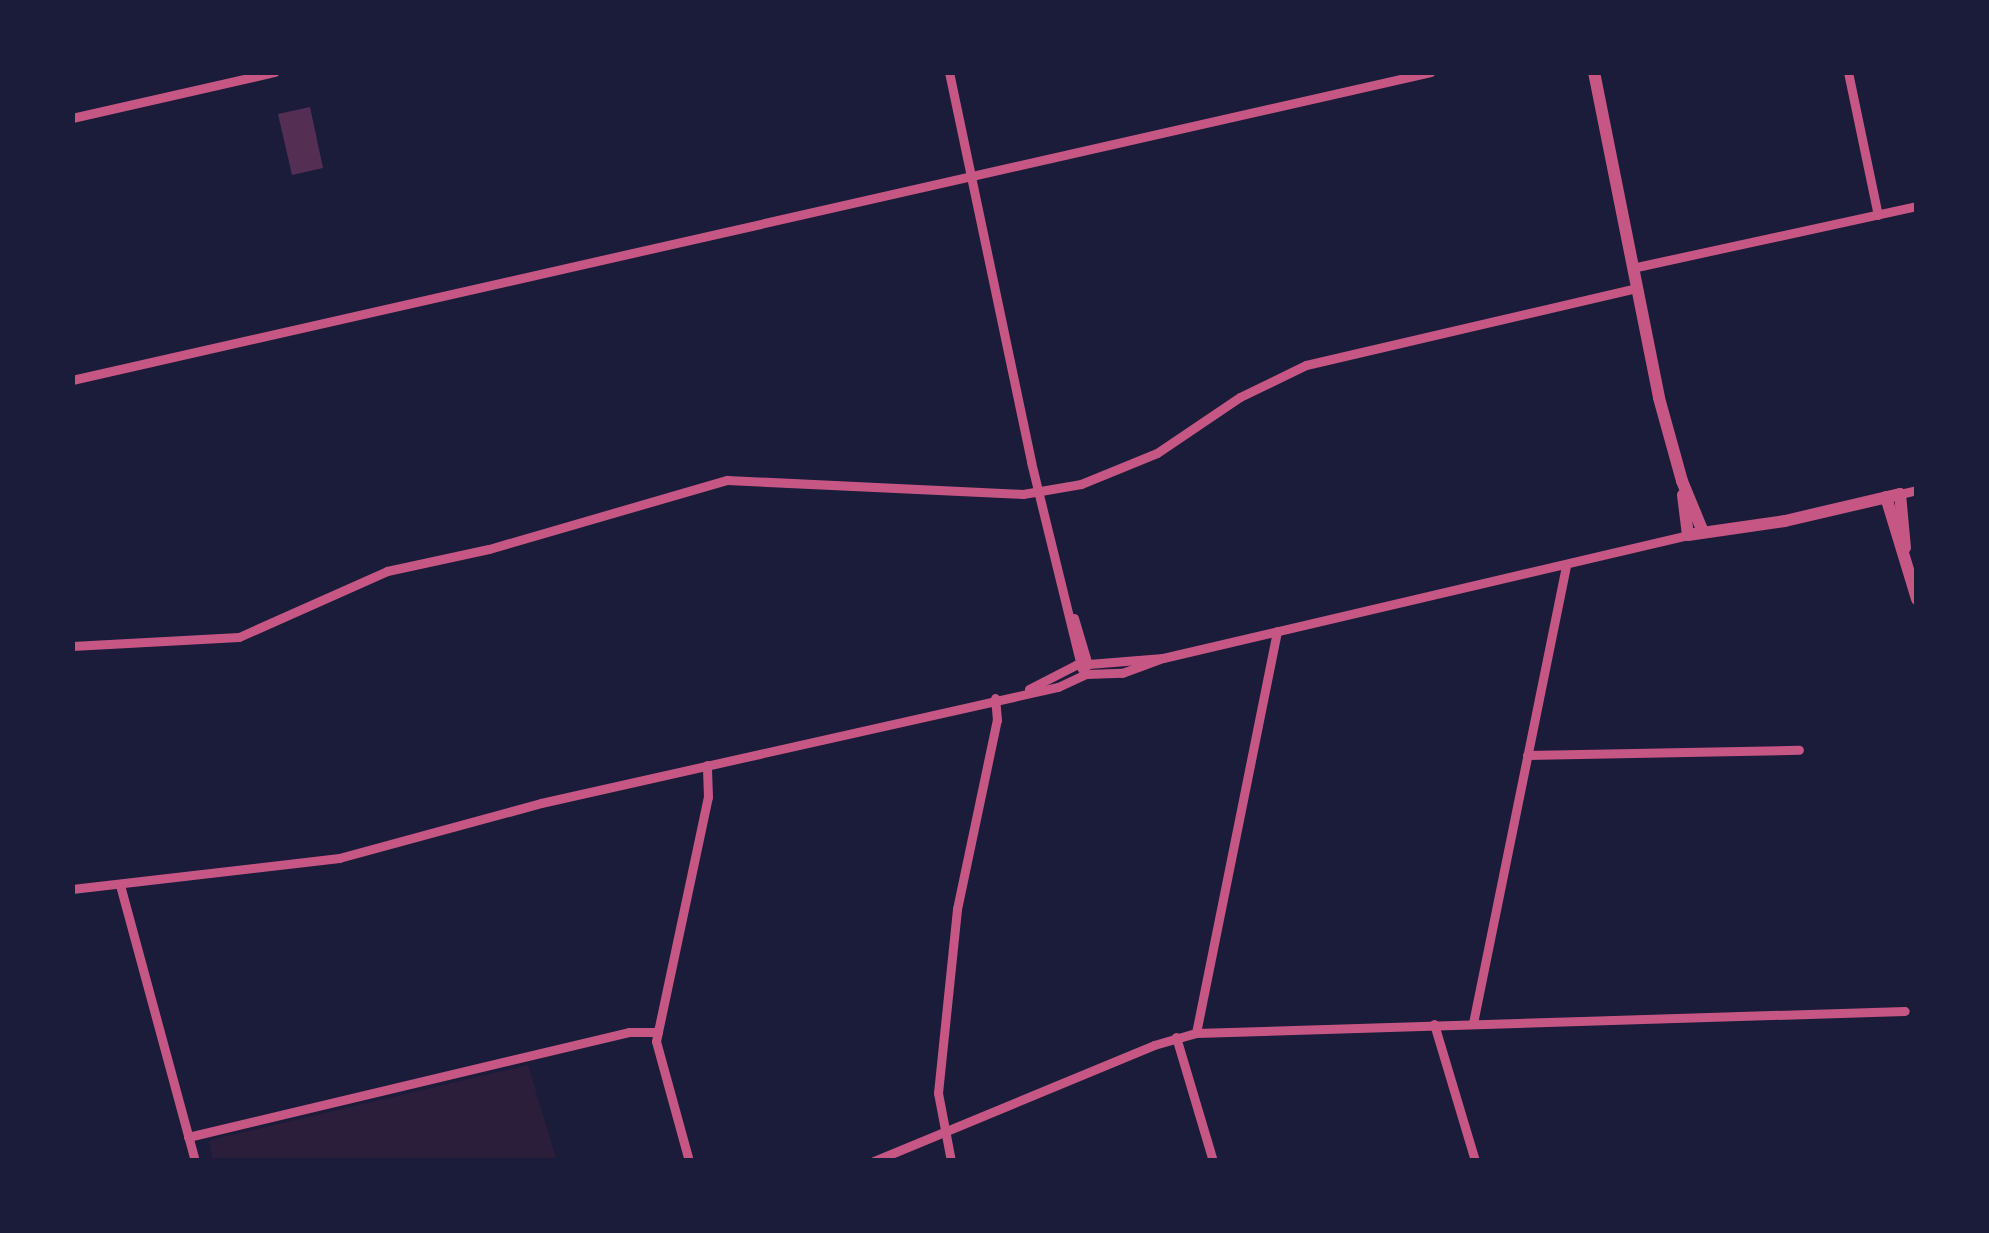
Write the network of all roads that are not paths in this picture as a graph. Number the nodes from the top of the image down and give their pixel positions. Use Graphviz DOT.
graph roads {
  1 [pos="275,72"];
  2 [pos="949,72"];
  3 [pos="1431,72"];
  4 [pos="1591,72"];
  5 [pos="1848,72"];
  6 [pos="72,118"];
  7 [pos="971,177"];
  8 [pos="1917,206"];
  9 [pos="1878,215"];
  10 [pos="1632,268"];
  11 [pos="1637,288"];
  12 [pos="72,380"];
  13 [pos="1917,490"];
  14 [pos="1038,492"];
  15 [pos="1893,495"];
  16 [pos="1695,533"];
  17 [pos="1566,566"];
  18 [pos="1917,599"];
  19 [pos="1277,631"];
  20 [pos="72,646"];
  21 [pos="1084,667"];
  22 [pos="994,698"];
  23 [pos="1799,750"];
  24 [pos="1527,754"];
  25 [pos="706,765"];
  26 [pos="120,885"];
  27 [pos="72,889"];
  28 [pos="1905,1011"];
  29 [pos="1473,1023"];
  30 [pos="1434,1024"];
  31 [pos="658,1032"];
  32 [pos="1196,1033"];
  33 [pos="1176,1037"];
  34 [pos="943,1132"];
  35 [pos="188,1136"];
  36 [pos="195,1161"];
  37 [pos="689,1161"];
  38 [pos="874,1161"];
  39 [pos="951,1161"];
  40 [pos="1213,1161"];
  41 [pos="1475,1161"];
  1 -- 6 [label="street"];
  2 -- 7 [label="street"];
  3 -- 7 [label="street"];
  4 -- 10 [label="street"];
  5 -- 9 [label="street"];
  7 -- 12 [label="street"];
  7 -- 14 [label="street"];
  8 -- 9 [label="street"];
  9 -- 10 [label="street"];
  10 -- 11 [label="street"];
  11 -- 14 [label="street"];
  11 -- 16 [label="street"];
  13 -- 15 [label="street"];
  14 -- 20 [label="street"];
  14 -- 21 [label="street"];
  15 -- 16 [label="street"];
  15 -- 18 [label="street"];
  16 -- 17 [label="street"];
  17 -- 19 [label="street"];
  17 -- 24 [label="street"];
  19 -- 21 [label="street"];
  19 -- 32 [label="street"];
  21 -- 22 [label="street"];
  22 -- 25 [label="street"];
  22 -- 34 [label="street"];
  23 -- 24 [label="street"];
  24 -- 29 [label="street"];
  25 -- 26 [label="street"];
  25 -- 31 [label="street"];
  26 -- 27 [label="street"];
  26 -- 35 [label="street"];
  28 -- 29 [label="street"];
  29 -- 30 [label="street"];
  30 -- 32 [label="street"];
  30 -- 41 [label="street"];
  31 -- 35 [label="street"];
  31 -- 37 [label="street"];
  32 -- 33 [label="street"];
  33 -- 34 [label="street"];
  33 -- 40 [label="street"];
  34 -- 38 [label="street"];
  34 -- 39 [label="street"];
  35 -- 36 [label="street"];
}
